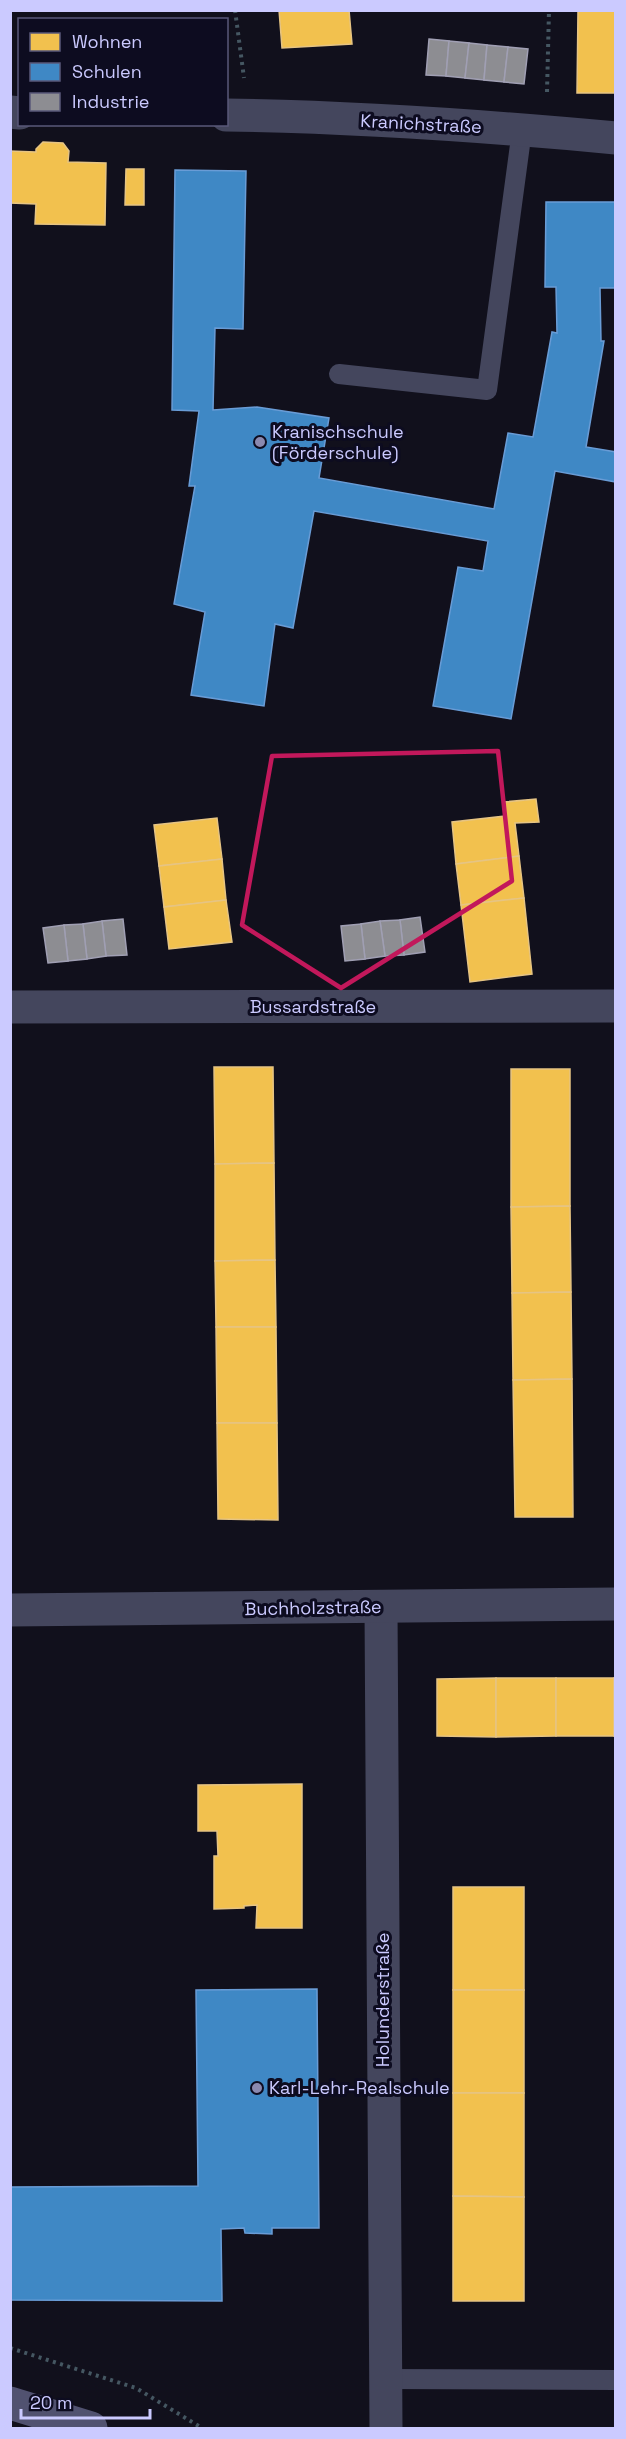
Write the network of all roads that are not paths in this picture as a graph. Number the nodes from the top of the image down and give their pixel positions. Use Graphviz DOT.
graph roads {
  1 [pos="238,116"];
  2 [pos="534,131"];
  3 [pos="615,138"];
  4 [pos="339,374"];
  5 [pos="615,1006"];
  6 [pos="10,1007"];
  7 [pos="615,1604"];
  8 [pos="381,1607"];
  9 [pos="10,1610"];
  10 [pos="386,2379"];
  11 [pos="615,2380"];
  12 [pos="10,2403"];
  13 [pos="91,2428"];
  14 [pos="386,2428"];
  1 -- 2 [label="street, Kranichstraße"];
  2 -- 3 [label="street, Kranichstraße"];
  2 -- 4 [label="lane"];
  5 -- 6 [label="street, Bussardstraße"];
  7 -- 8 [label="street, Buchholzstraße"];
  8 -- 9 [label="street, Buchholzstraße"];
  8 -- 10 [label="street, Holunderstraße"];
  10 -- 11 [label="lane"];
  10 -- 14 [label="street, Holunderstraße"];
  12 -- 13 [label="main road"];
}
